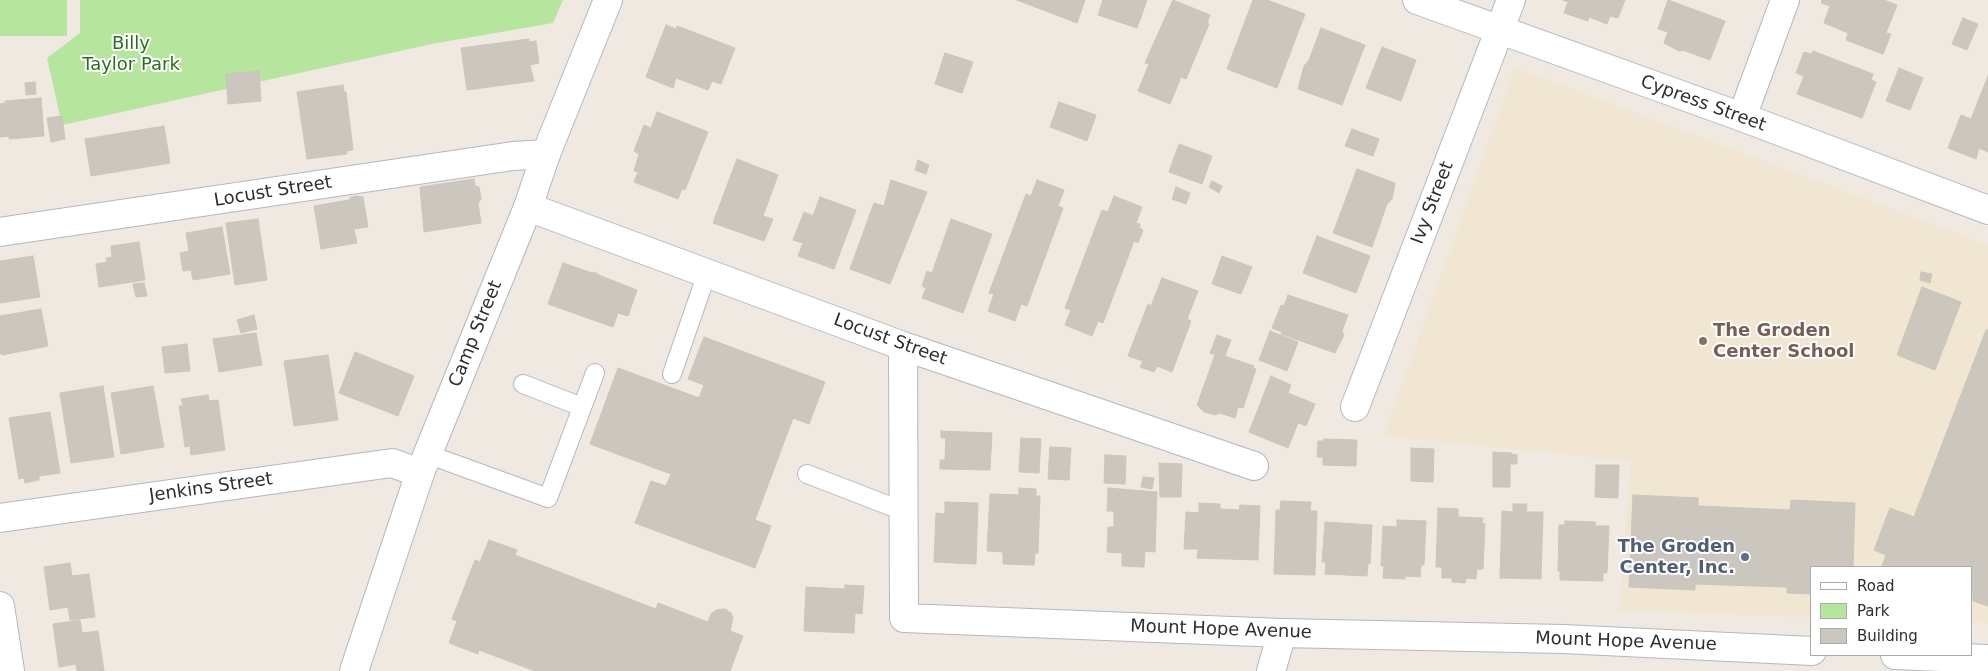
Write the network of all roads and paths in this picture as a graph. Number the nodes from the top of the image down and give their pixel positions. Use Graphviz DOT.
graph roads {
  1 [pos="608,0"];
  2 [pos="1417,0"];
  3 [pos="1511,0"];
  4 [pos="1785,0"];
  5 [pos="1499,31"];
  6 [pos="1742,117"];
  7 [pos="546,154"];
  8 [pos="528,207"];
  9 [pos="1988,210"];
  10 [pos="0,232"];
  11 [pos="707,273"];
  12 [pos="903,346"];
  13 [pos="595,373"];
  14 [pos="672,374"];
  15 [pos="523,384"];
  16 [pos="582,407"];
  17 [pos="1355,407"];
  18 [pos="424,463"];
  19 [pos="1254,466"];
  20 [pos="807,474"];
  21 [pos="903,511"];
  22 [pos="0,518"];
  23 [pos="0,606"];
  24 [pos="1282,633"];
  25 [pos="1810,651"];
  26 [pos="1918,656"];
  27 [pos="1988,659"];
  28 [pos="10,671"];
  29 [pos="354,671"];
  30 [pos="1271,671"];
  1 -- 7 [label="street, Camp Street"];
  2 -- 5 [label="street, Cypress Street"];
  3 -- 5 [label="street, Ivy Street"];
  4 -- 6 [label="street"];
  5 -- 6 [label="street, Cypress Street"];
  5 -- 17 [label="street, Ivy Street"];
  6 -- 9 [label="street, Cypress Street"];
  7 -- 8 [label="street, Camp Street"];
  7 -- 10 [label="street, Locust Street"];
  8 -- 11 [label="street, Locust Street"];
  8 -- 18 [label="street, Camp Street"];
  11 -- 12 [label="street, Locust Street"];
  11 -- 14 [label="lane"];
  12 -- 19 [label="street, Locust Street"];
  12 -- 21 [label="street, Mount Hope Avenue"];
  13 -- 16 [label="lane"];
  15 -- 16 [label="lane"];
  16 -- 18 [label="lane"];
  18 -- 22 [label="street, Jenkins Street"];
  18 -- 29 [label="street, Camp Street"];
  20 -- 21 [label="lane"];
  21 -- 24 [label="street, Mount Hope Avenue"];
  23 -- 28 [label="street"];
  24 -- 25 [label="street, Mount Hope Avenue"];
  24 -- 30 [label="street"];
  26 -- 27 [label="street"];
}
